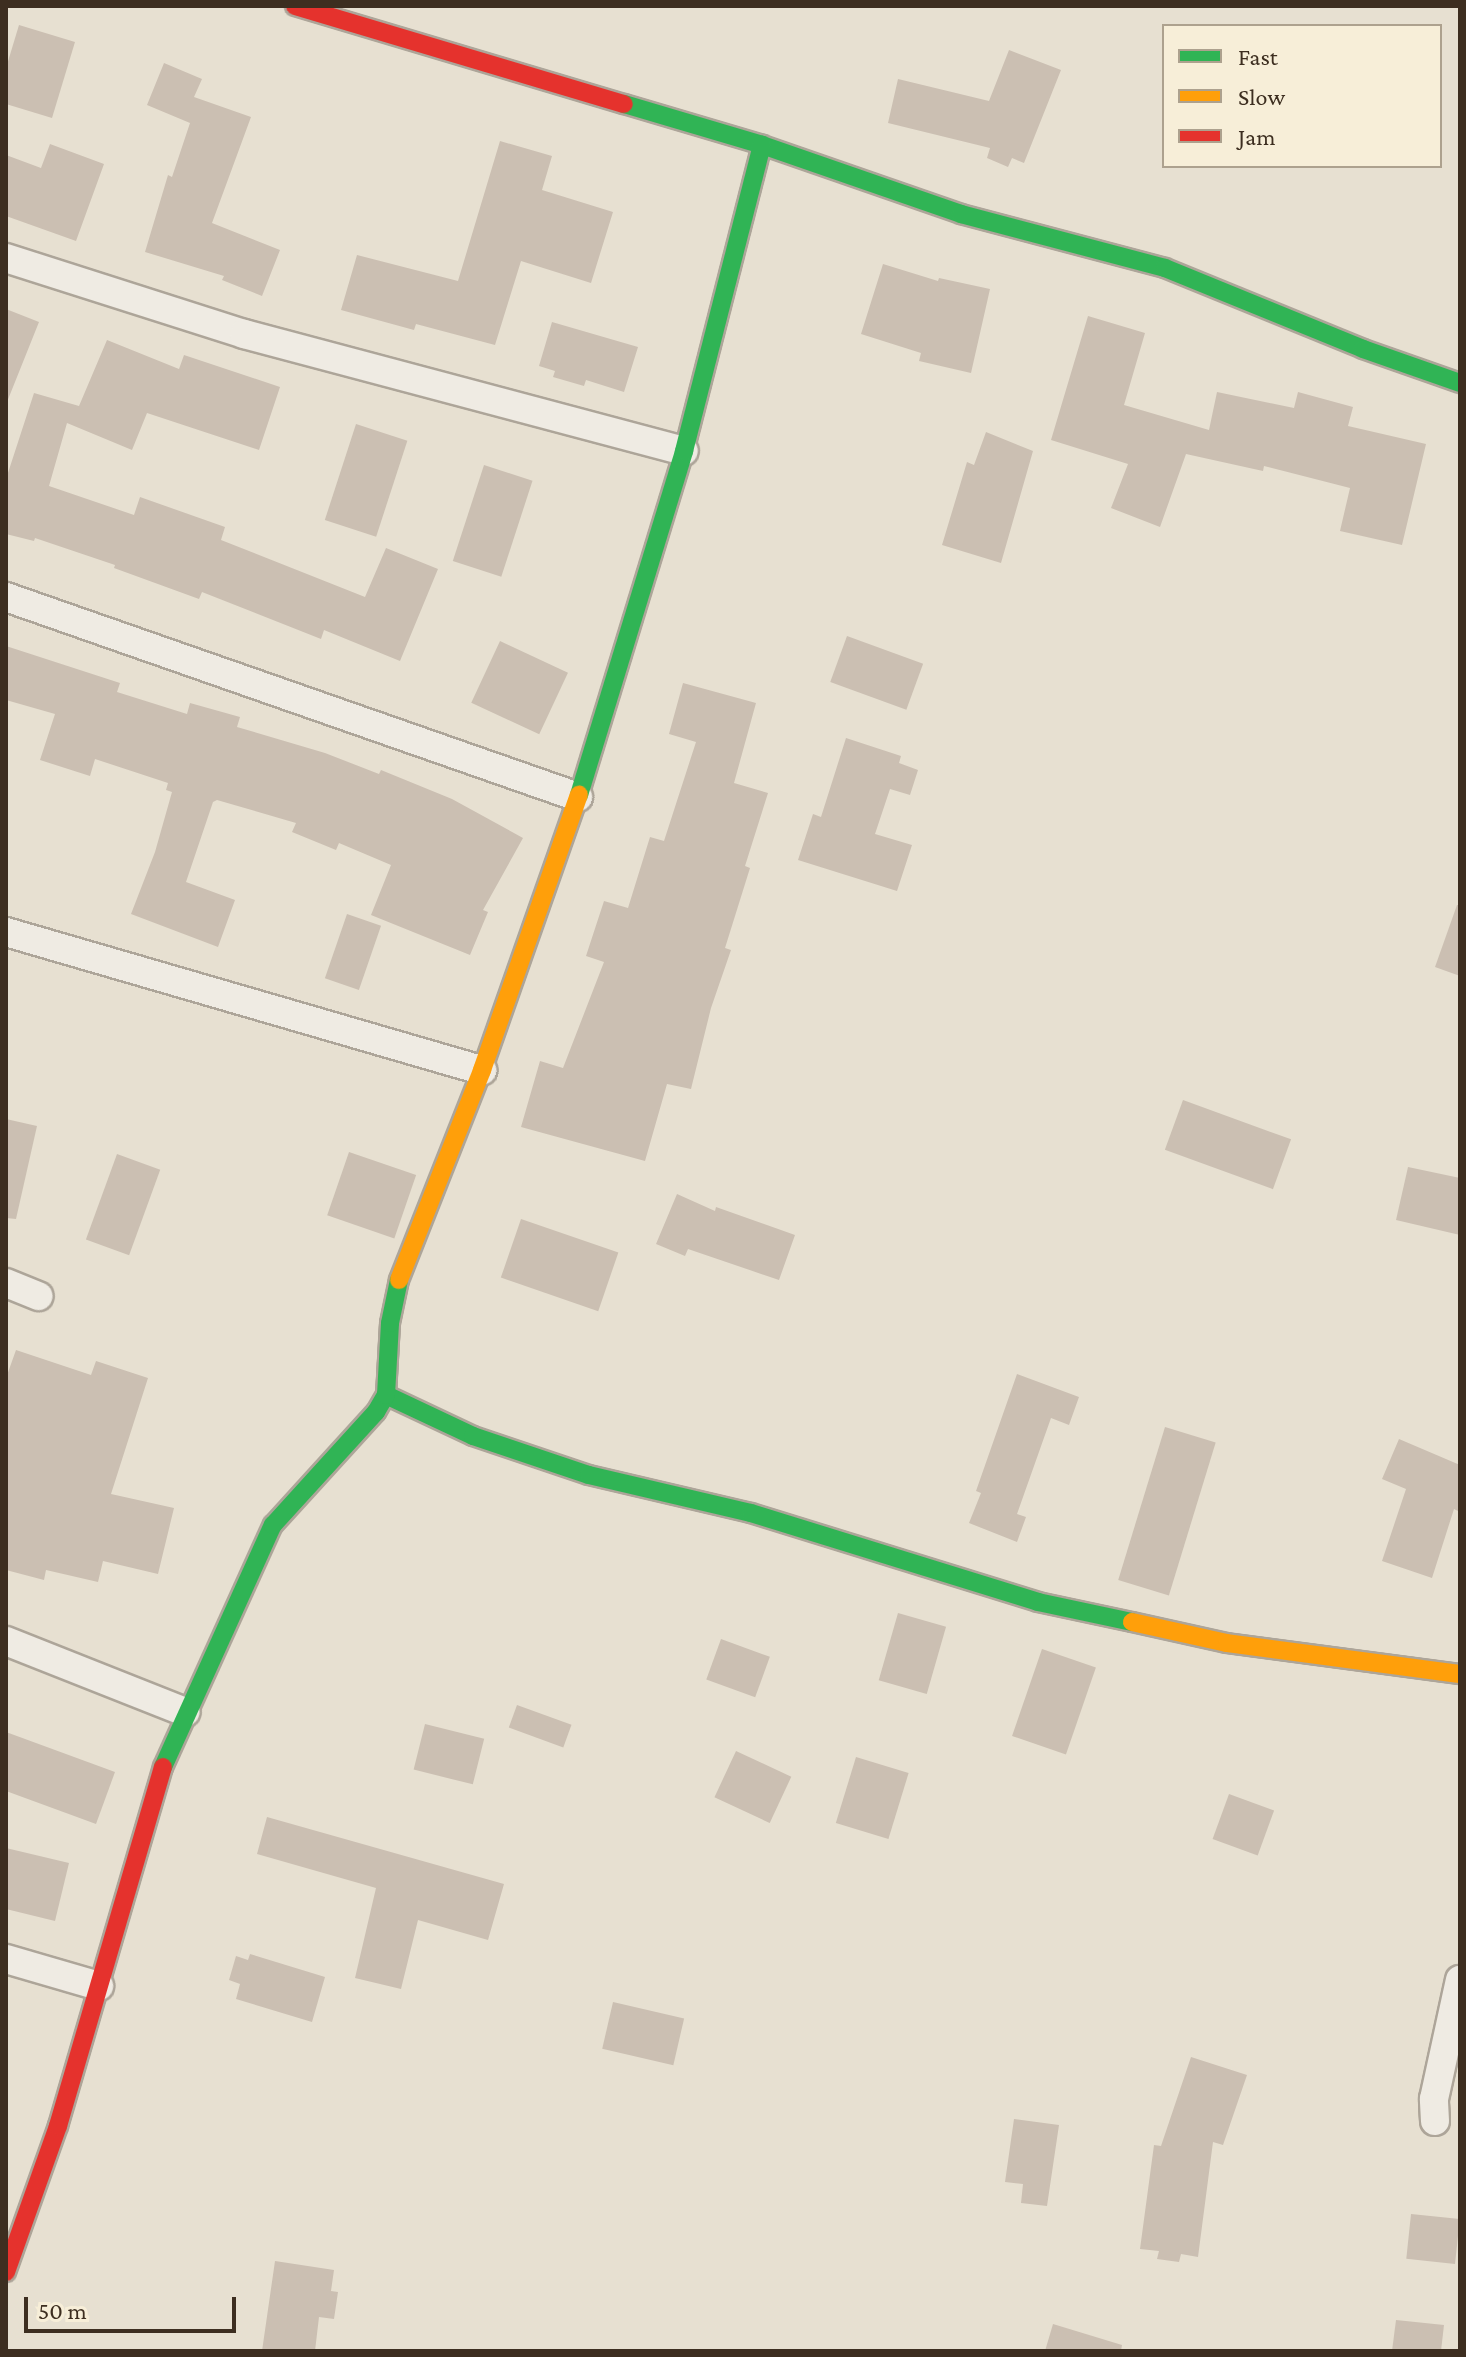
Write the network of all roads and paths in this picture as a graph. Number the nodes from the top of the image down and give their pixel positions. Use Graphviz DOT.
graph roads {
  1 [pos="295,6"];
  2 [pos="762,145"];
  3 [pos="6,258"];
  4 [pos="1460,383"];
  5 [pos="684,451"];
  6 [pos="6,597"];
  7 [pos="578,797"];
  8 [pos="6,932"];
  9 [pos="482,1070"];
  10 [pos="6,1283"];
  11 [pos="39,1296"];
  12 [pos="386,1395"];
  13 [pos="6,1641"];
  14 [pos="1460,1674"];
  15 [pos="185,1712"];
  16 [pos="6,1959"];
  17 [pos="1460,1980"];
  18 [pos="99,1986"];
  19 [pos="1435,2121"];
  20 [pos="6,2272"];
  1 -- 2 [label="street"];
  2 -- 4 [label="street"];
  2 -- 5 [label="street"];
  3 -- 5 [label="street"];
  5 -- 7 [label="street"];
  6 -- 7 [label="street"];
  7 -- 9 [label="street"];
  8 -- 9 [label="street"];
  9 -- 12 [label="street"];
  10 -- 11 [label="street"];
  12 -- 14 [label="street"];
  12 -- 15 [label="street"];
  13 -- 15 [label="street"];
  15 -- 18 [label="street"];
  16 -- 18 [label="street"];
  17 -- 19 [label="street"];
  18 -- 20 [label="street"];
}
